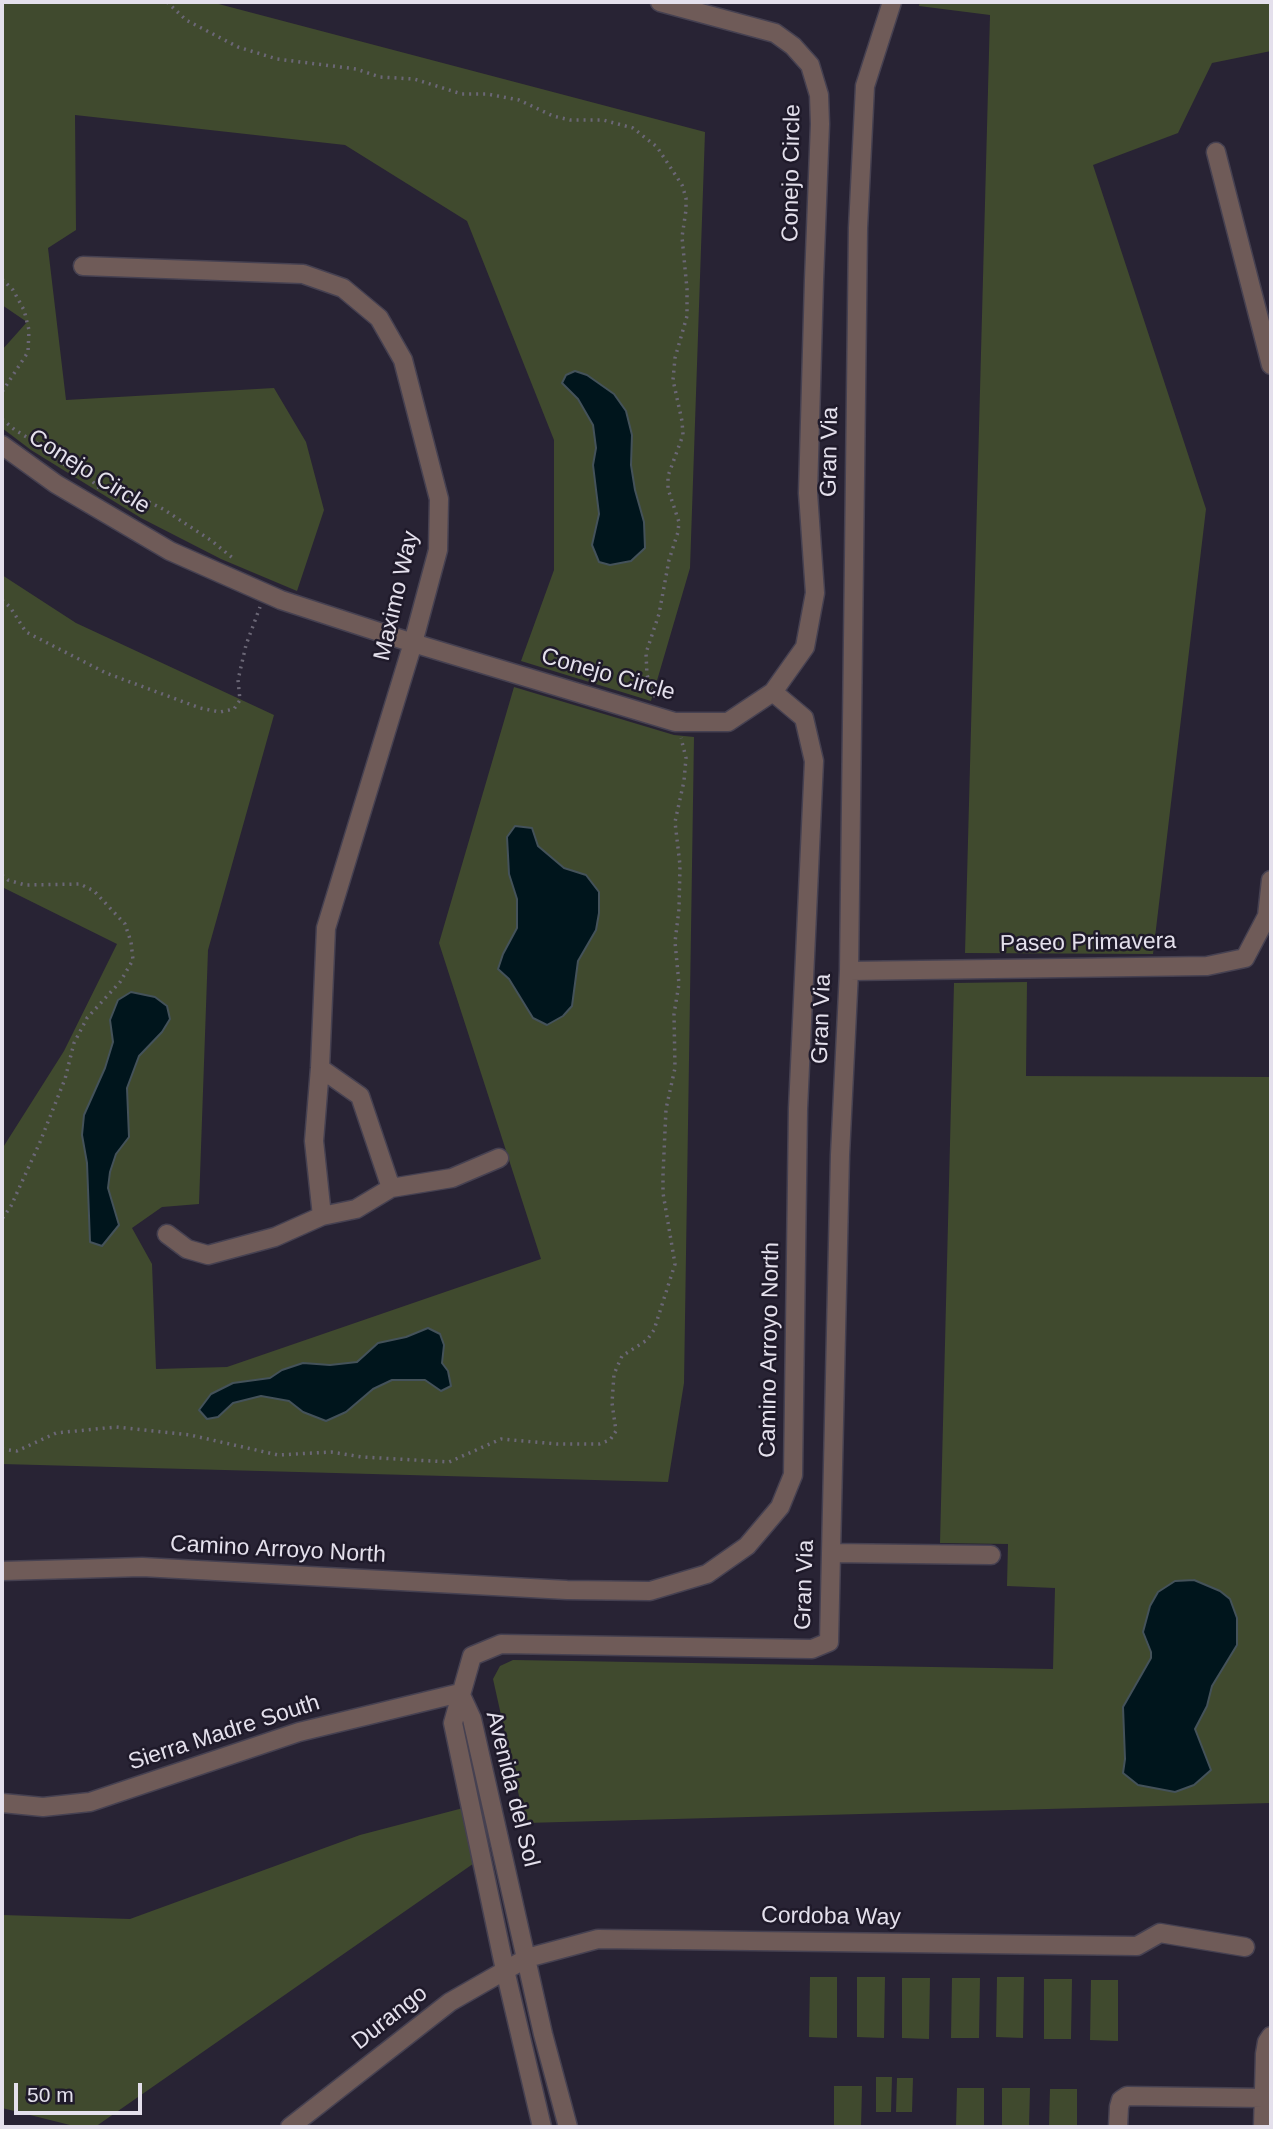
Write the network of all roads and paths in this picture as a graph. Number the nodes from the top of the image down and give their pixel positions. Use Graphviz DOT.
graph roads {
  1 [pos="167,2"];
  2 [pos="660,2"];
  3 [pos="892,2"];
  4 [pos="1216,152"];
  5 [pos="83,266"];
  6 [pos="2,279"];
  7 [pos="1271,365"];
  8 [pos="2,392"];
  9 [pos="2,419"];
  10 [pos="2,445"];
  11 [pos="243,583"];
  12 [pos="266,593"];
  13 [pos="2,600"];
  14 [pos="413,643"];
  15 [pos="773,692"];
  16 [pos="670,720"];
  17 [pos="2,875"];
  18 [pos="1271,880"];
  19 [pos="849,971"];
  20 [pos="320,1068"];
  21 [pos="499,1158"];
  22 [pos="391,1188"];
  23 [pos="322,1216"];
  24 [pos="2,1219"];
  25 [pos="167,1234"];
  26 [pos="2,1449"];
  27 [pos="831,1553"];
  28 [pos="991,1555"];
  29 [pos="2,1571"];
  30 [pos="460,1693"];
  31 [pos="2,1803"];
  32 [pos="1245,1947"];
  33 [pos="527,1958"];
  34 [pos="505,1970"];
  35 [pos="1271,2036"];
  36 [pos="1268,2101"];
  37 [pos="290,2127"];
  38 [pos="542,2127"];
  39 [pos="568,2127"];
  40 [pos="1118,2127"];
  41 [pos="1264,2127"];
  1 -- 16 [label="path"];
  2 -- 15 [label="street, Conejo Circle"];
  3 -- 19 [label="street, Gran Via"];
  4 -- 7 [label="street"];
  5 -- 14 [label="street, Maximo Way"];
  6 -- 8 [label="path"];
  9 -- 11 [label="path"];
  10 -- 11 [label="street, Conejo Circle"];
  11 -- 12 [label="street, Conejo Circle"];
  12 -- 13 [label="path"];
  12 -- 14 [label="street, Conejo Circle"];
  14 -- 16 [label="street, Conejo Circle"];
  14 -- 20 [label="street, Maximo Way"];
  15 -- 16 [label="street, Conejo Circle"];
  15 -- 29 [label="street, Camino Arroyo North"];
  16 -- 26 [label="path"];
  17 -- 24 [label="path"];
  18 -- 19 [label="street, Paseo Primavera"];
  19 -- 27 [label="street, Gran Via"];
  20 -- 22 [label="street"];
  20 -- 23 [label="street, Maximo Way"];
  21 -- 22 [label="street"];
  22 -- 23 [label="street"];
  23 -- 25 [label="street"];
  27 -- 28 [label="street"];
  27 -- 30 [label="street, Gran Via"];
  30 -- 31 [label="street, Sierra Madre South"];
  30 -- 33 [label="street, Avenida del Sol"];
  30 -- 34 [label="street, Avenida del Sol"];
  32 -- 33 [label="street, Cordoba Way"];
  33 -- 34 [label="street, Durango"];
  33 -- 39 [label="street, Avenida del Sol"];
  34 -- 37 [label="street, Durango"];
  34 -- 38 [label="street, Avenida del Sol"];
  35 -- 36 [label="street"];
  36 -- 40 [label="street"];
  36 -- 41 [label="street"];
}
